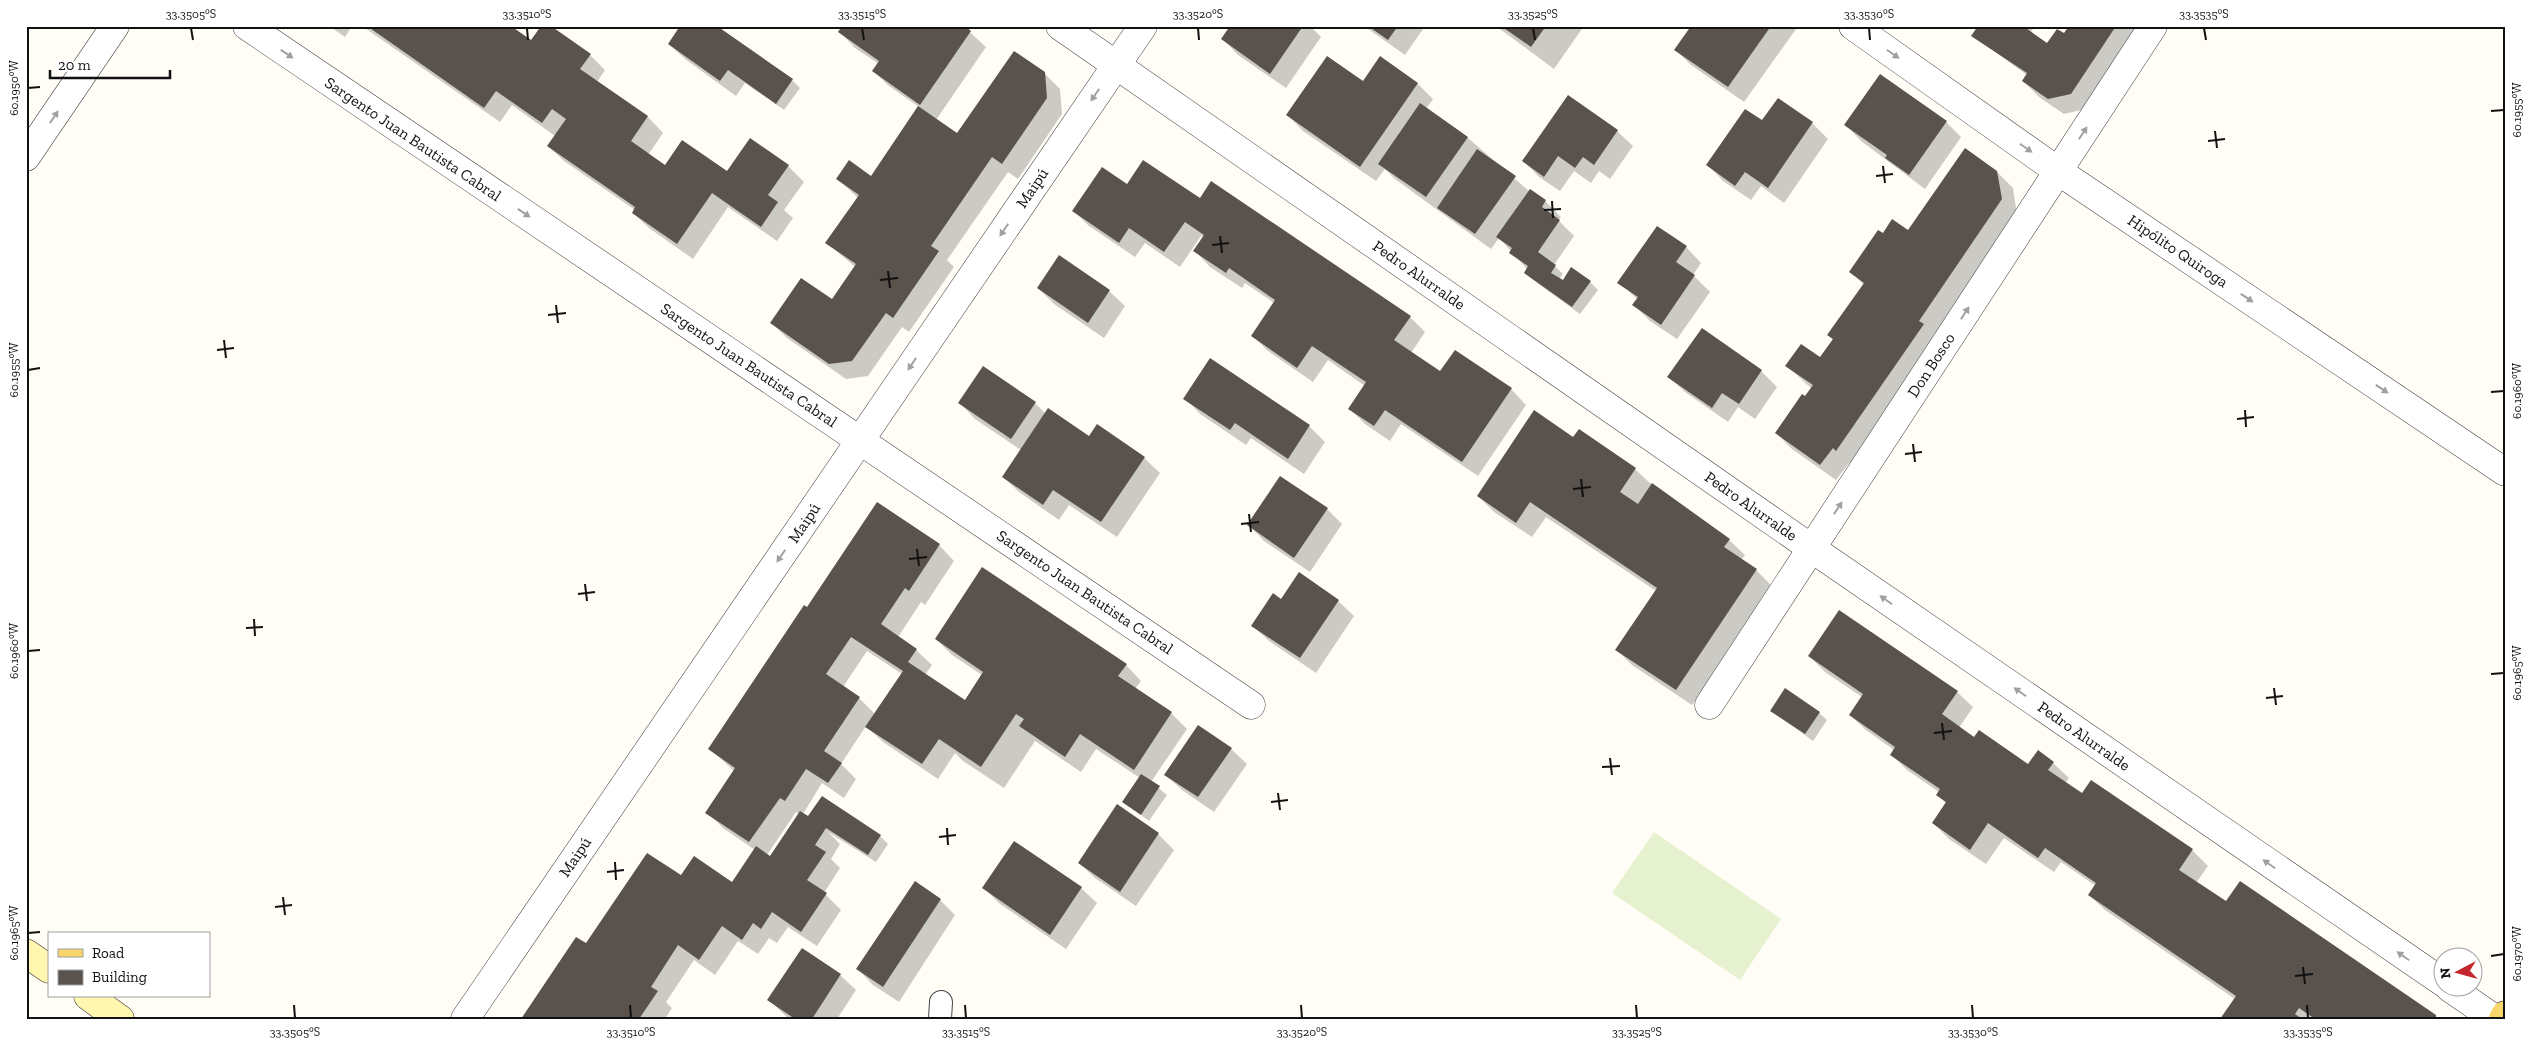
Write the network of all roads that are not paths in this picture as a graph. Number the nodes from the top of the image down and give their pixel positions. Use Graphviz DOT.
graph roads {
  1 [pos="115,26"];
  2 [pos="247,26"];
  3 [pos="1060,26"];
  4 [pos="1143,26"];
  5 [pos="1853,26"];
  6 [pos="2154,26"];
  7 [pos="1117,64"];
  8 [pos="26,157"];
  9 [pos="2058,171"];
  10 [pos="860,440"];
  11 [pos="2505,472"];
  12 [pos="1811,548"];
  13 [pos="1251,705"];
  14 [pos="1709,705"];
  15 [pos="26,953"];
  16 [pos="48,968"];
  17 [pos="2434,976"];
  18 [pos="91,998"];
  19 [pos="2465,998"];
  20 [pos="2505,1016"];
  21 [pos="119,1018"];
  22 [pos="465,1019"];
  23 [pos="2495,1019"];
  24 [pos="2502,1019"];
  8 -- 1 [label="street, one-way"];
  2 -- 10 [label="street, Sargento Juan Bautista Cabral, one-way"];
  3 -- 7 [label="street, Pedro Alurralde"];
  4 -- 7 [label="street, Maipú"];
  5 -- 9 [label="street, Hipólito Quiroga, one-way"];
  9 -- 6 [label="street, Don Bosco, one-way"];
  7 -- 10 [label="street, Maipú, one-way"];
  7 -- 12 [label="street, Pedro Alurralde"];
  9 -- 11 [label="street, Hipólito Quiroga, one-way"];
  12 -- 9 [label="street, Don Bosco, one-way"];
  10 -- 13 [label="street, Sargento Juan Bautista Cabral"];
  10 -- 22 [label="street, Maipú, one-way"];
  12 -- 14 [label="street, Don Bosco"];
  17 -- 12 [label="street, Pedro Alurralde, one-way"];
  15 -- 16 [label="main road"];
  18 -- 21 [label="main road"];
  19 -- 23 [label="street"];
  20 -- 24 [label="main road"];
}
